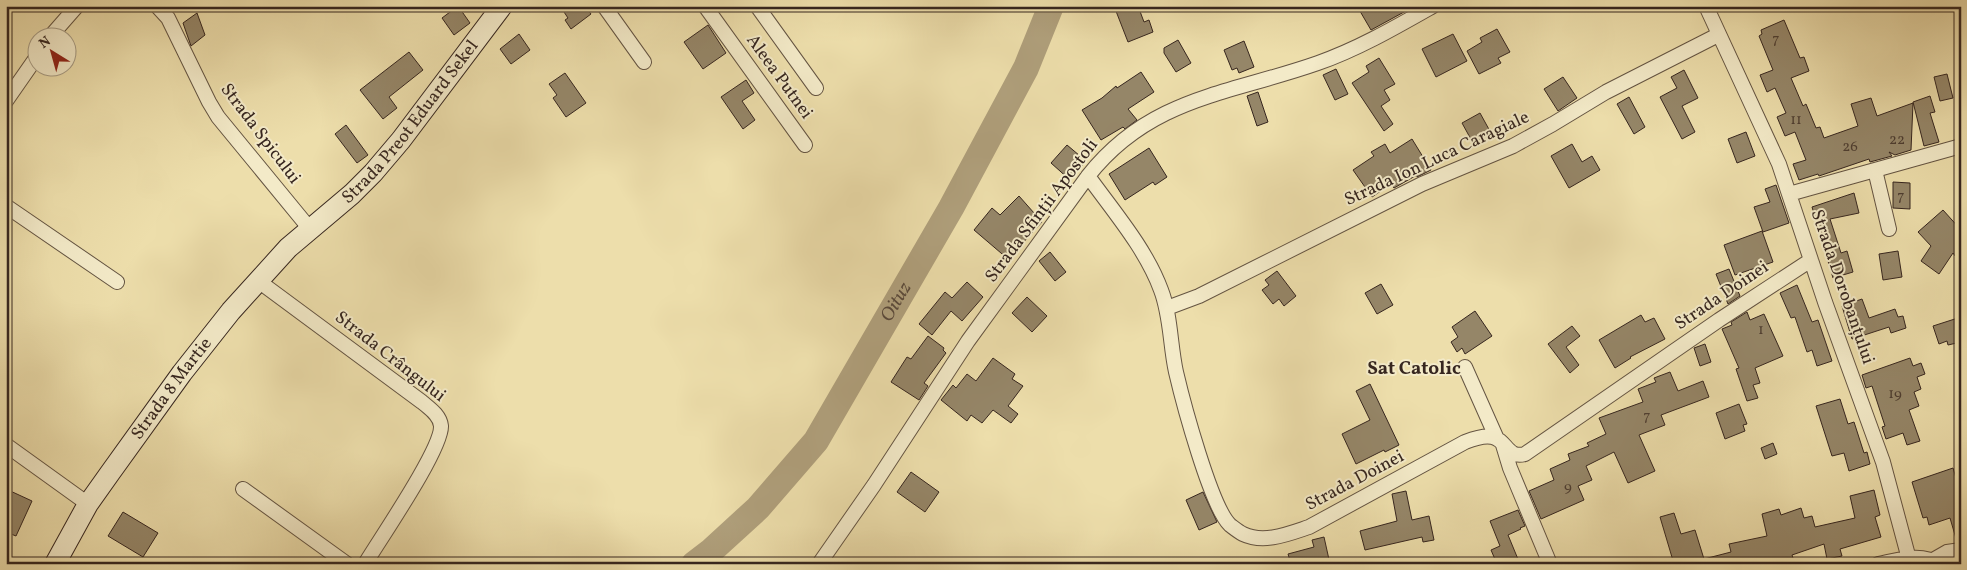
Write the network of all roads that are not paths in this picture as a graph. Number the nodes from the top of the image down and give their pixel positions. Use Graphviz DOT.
graph roads {
  1 [pos="77,6"];
  2 [pos="157,6"];
  3 [pos="502,6"];
  4 [pos="604,6"];
  5 [pos="705,6"];
  6 [pos="757,6"];
  7 [pos="1433,6"];
  8 [pos="1706,6"];
  9 [pos="58,28"];
  10 [pos="1718,35"];
  11 [pos="644,62"];
  12 [pos="28,69"];
  13 [pos="816,88"];
  14 [pos="6,101"];
  15 [pos="805,146"];
  16 [pos="1961,146"];
  17 [pos="1875,170"];
  18 [pos="1088,176"];
  19 [pos="1789,194"];
  20 [pos="6,206"];
  21 [pos="310,229"];
  22 [pos="1889,229"];
  23 [pos="1811,260"];
  24 [pos="257,280"];
  25 [pos="117,282"];
  26 [pos="1167,308"];
  27 [pos="1465,367"];
  28 [pos="1500,442"];
  29 [pos="6,445"];
  30 [pos="243,489"];
  31 [pos="88,504"];
  32 [pos="1961,550"];
  33 [pos="1909,558"];
  34 [pos="1936,562"];
  35 [pos="55,564"];
  36 [pos="346,564"];
  37 [pos="365,564"];
  38 [pos="819,564"];
  39 [pos="1550,564"];
  40 [pos="1878,564"];
  1 -- 9 [label="street"];
  2 -- 21 [label="street, Strada Spicului"];
  3 -- 21 [label="street, Strada Preot Eduard Sekel"];
  4 -- 11 [label="street"];
  5 -- 15 [label="street, Aleea Putnei"];
  6 -- 13 [label="street"];
  7 -- 18 [label="street, Strada Sfinții Apostoli"];
  8 -- 10 [label="street, Strada Dorobanțului"];
  10 -- 19 [label="street, Strada Dorobanțului"];
  10 -- 26 [label="street, Strada Ion Luca Caragiale"];
  12 -- 14 [label="street"];
  16 -- 17 [label="street"];
  17 -- 19 [label="street"];
  17 -- 22 [label="street"];
  18 -- 26 [label="street, Strada Doinei"];
  18 -- 38 [label="street, Strada Sfinții Apostoli"];
  19 -- 23 [label="street, Strada Dorobanțului"];
  20 -- 25 [label="street"];
  21 -- 24 [label="street, Strada 8 Martie"];
  23 -- 28 [label="street, Strada Doinei"];
  23 -- 33 [label="street, Strada Dorobanțului"];
  24 -- 31 [label="street, Strada 8 Martie"];
  24 -- 37 [label="street, Strada Crângului"];
  26 -- 28 [label="street, Strada Doinei"];
  27 -- 28 [label="street"];
  28 -- 39 [label="street"];
  29 -- 31 [label="street"];
  30 -- 36 [label="street"];
  31 -- 35 [label="street, Strada 8 Martie"];
  32 -- 34 [label="street"];
  33 -- 34 [label="street"];
  33 -- 40 [label="street"];
}
